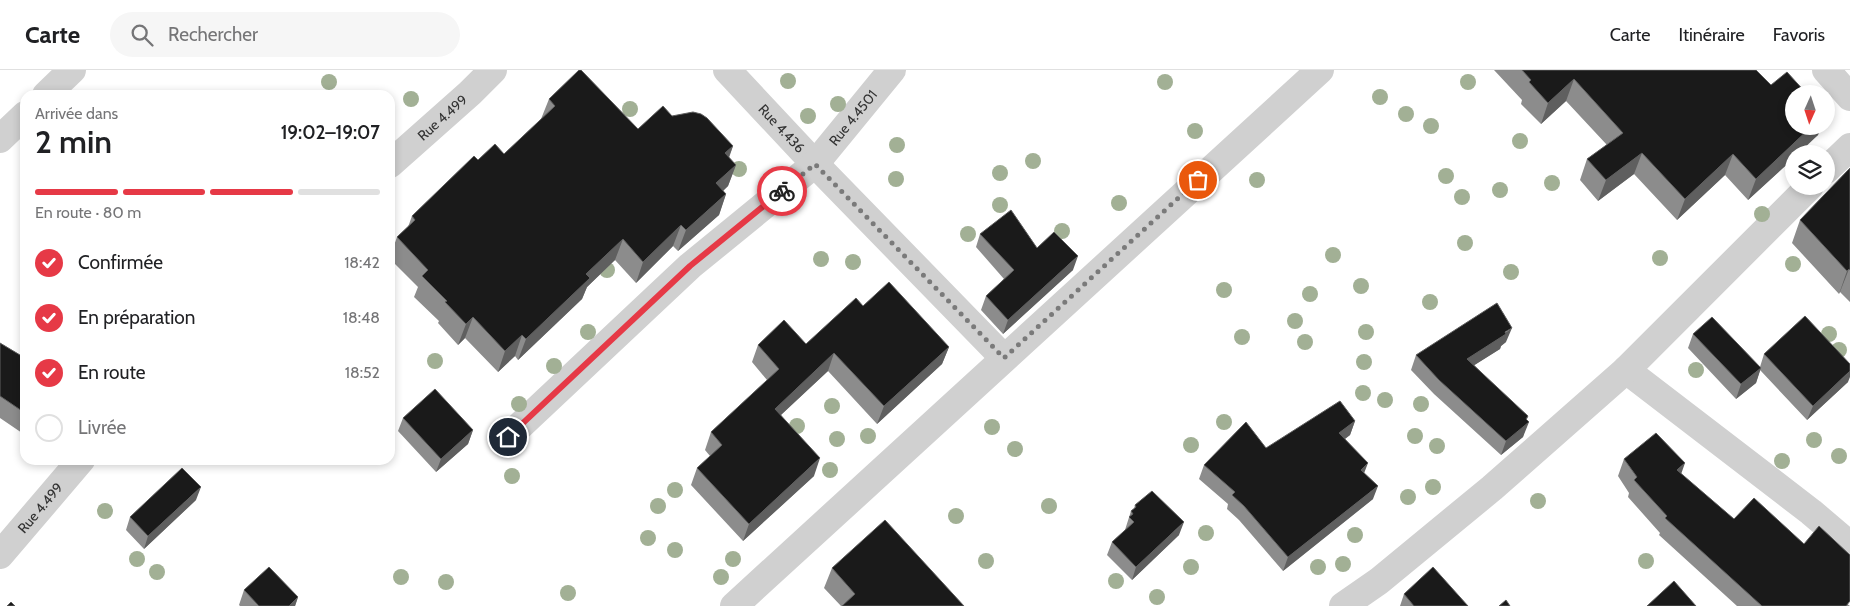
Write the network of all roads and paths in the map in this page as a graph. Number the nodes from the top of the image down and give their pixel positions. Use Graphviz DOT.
graph roads {
  1 [pos="72,70"];
  2 [pos="493,70"];
  3 [pos="726,70"];
  4 [pos="892,70"];
  5 [pos="1320,70"];
  6 [pos="1826,70"];
  7 [pos="51,90"];
  8 [pos="1850,97"];
  9 [pos="20,120"];
  10 [pos="0,139"];
  11 [pos="1850,147"];
  12 [pos="395,160"];
  13 [pos="1835,161"];
  14 [pos="815,164"];
  15 [pos="1801,195"];
  16 [pos="1004,358"];
  17 [pos="1626,370"];
  18 [pos="508,437"];
  19 [pos="77,465"];
  20 [pos="1850,545"];
  21 [pos="0,555"];
  22 [pos="734,606"];
  23 [pos="1343,606"];
  1 -- 7 [label="street"];
  2 -- 12 [label="street, Rue 4.499"];
  3 -- 14 [label="street, Rue 4.436"];
  4 -- 14 [label="street, Rue 4.4501"];
  5 -- 16 [label="street"];
  6 -- 8 [label="street"];
  9 -- 10 [label="street"];
  11 -- 13 [label="street"];
  14 -- 16 [label="street, Rue 4.436"];
  14 -- 18 [label="street, Rue 4.4501"];
  15 -- 17 [label="street"];
  16 -- 22 [label="street"];
  17 -- 20 [label="street"];
  17 -- 23 [label="street"];
  19 -- 21 [label="street, Rue 4.499"];
}
